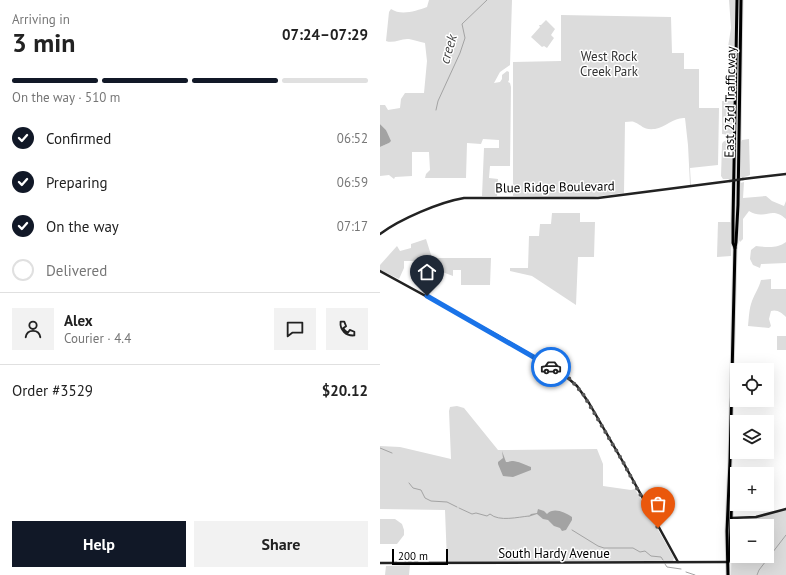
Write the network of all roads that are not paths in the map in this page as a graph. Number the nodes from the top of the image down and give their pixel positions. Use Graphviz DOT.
graph roads {
  1 [pos="737,0"];
  2 [pos="741,0"];
  3 [pos="786,174"];
  4 [pos="736,205"];
  5 [pos="380,234"];
  6 [pos="380,271"];
  7 [pos="730,467"];
  8 [pos="730,471"];
  9 [pos="786,508"];
  10 [pos="731,511"];
  11 [pos="731,518"];
  12 [pos="678,562"];
  13 [pos="728,562"];
  14 [pos="380,564"];
  15 [pos="728,575"];
  1 -- 4 [label="main road, East 23rd Trafficway"];
  2 -- 4 [label="main road, East 23rd Trafficway"];
  3 -- 5 [label="street, Blue Ridge Boulevard, bridge"];
  4 -- 7 [label="main road"];
  6 -- 12 [label="street"];
  8 -- 13 [label="main road"];
  9 -- 11 [label="street"];
  10 -- 11 [label="main road"];
  11 -- 13 [label="main road"];
  12 -- 13 [label="street, South Hardy Avenue"];
  12 -- 14 [label="street, South Hardy Avenue"];
  13 -- 15 [label="main road"];
}
